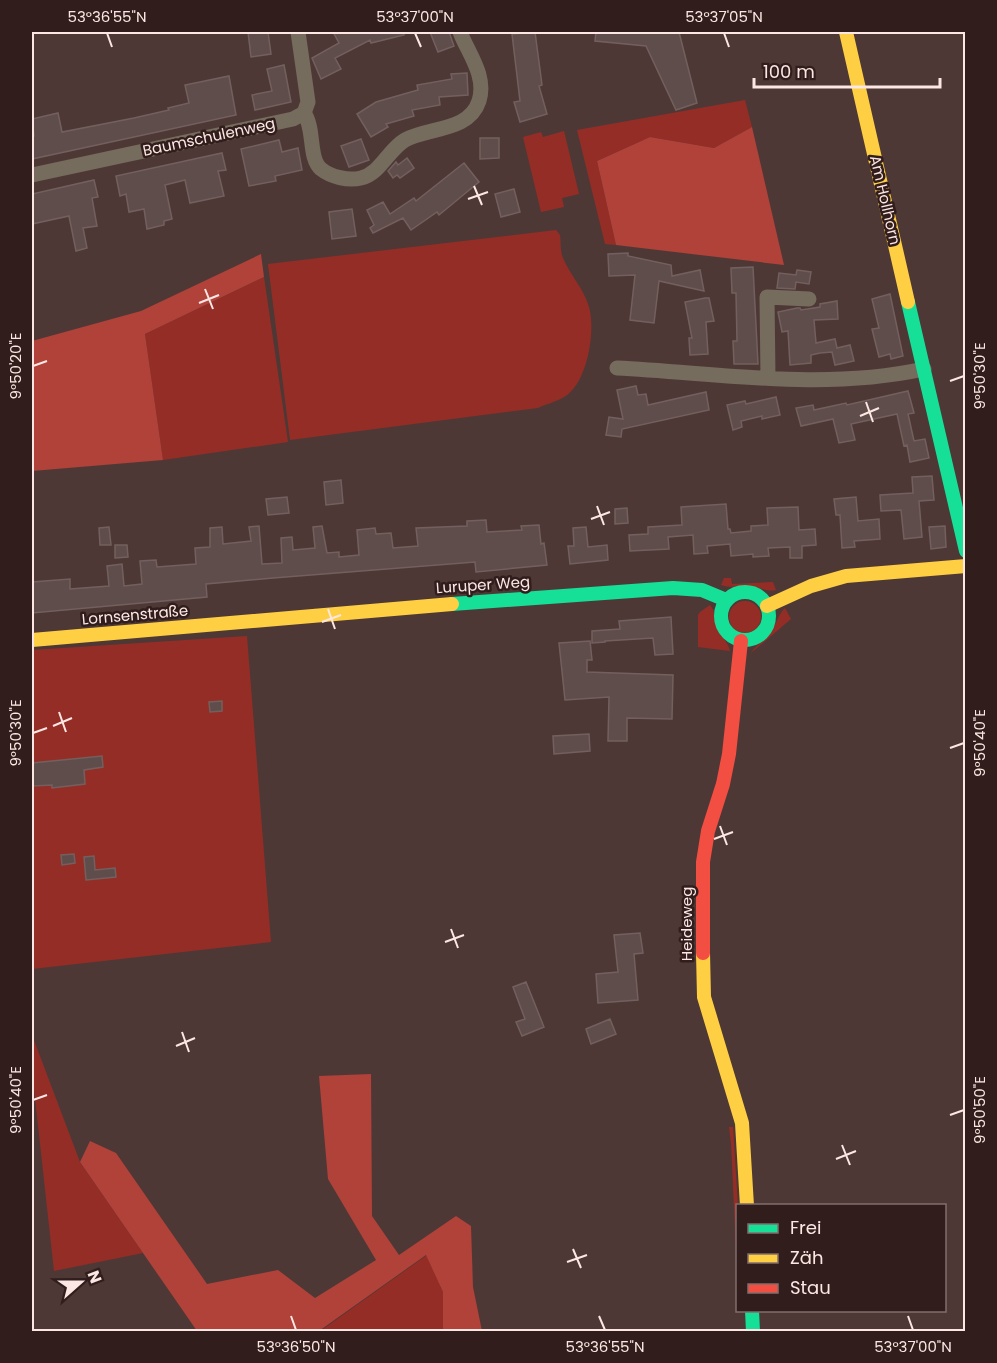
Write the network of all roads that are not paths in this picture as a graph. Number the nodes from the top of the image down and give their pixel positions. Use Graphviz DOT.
graph roads {
  1 [pos="298,32"];
  2 [pos="460,32"];
  3 [pos="846,32"];
  4 [pos="304,113"];
  5 [pos="32,175"];
  6 [pos="809,299"];
  7 [pos="616,368"];
  8 [pos="924,369"];
  9 [pos="768,378"];
  10 [pos="966,551"];
  11 [pos="966,566"];
  12 [pos="726,600"];
  13 [pos="767,606"];
  14 [pos="241,623"];
  15 [pos="32,640"];
  16 [pos="741,641"];
  17 [pos="747,1204"];
  18 [pos="752,1312"];
  19 [pos="753,1332"];
  1 -- 4 [label="street"];
  2 -- 4 [label="street"];
  3 -- 8 [label="street, Am Hollhorn"];
  4 -- 5 [label="street, Baumschulenweg"];
  6 -- 9 [label="street"];
  7 -- 9 [label="street"];
  8 -- 9 [label="street"];
  8 -- 10 [label="street, Am Hollhorn"];
  11 -- 13 [label="street"];
  12 -- 13 [label="street"];
  12 -- 14 [label="street, Luruper Weg"];
  12 -- 16 [label="street"];
  13 -- 16 [label="street"];
  14 -- 15 [label="street, Lornsenstraße"];
  16 -- 17 [label="street, Heideweg"];
  18 -- 19 [label="street"];
}
